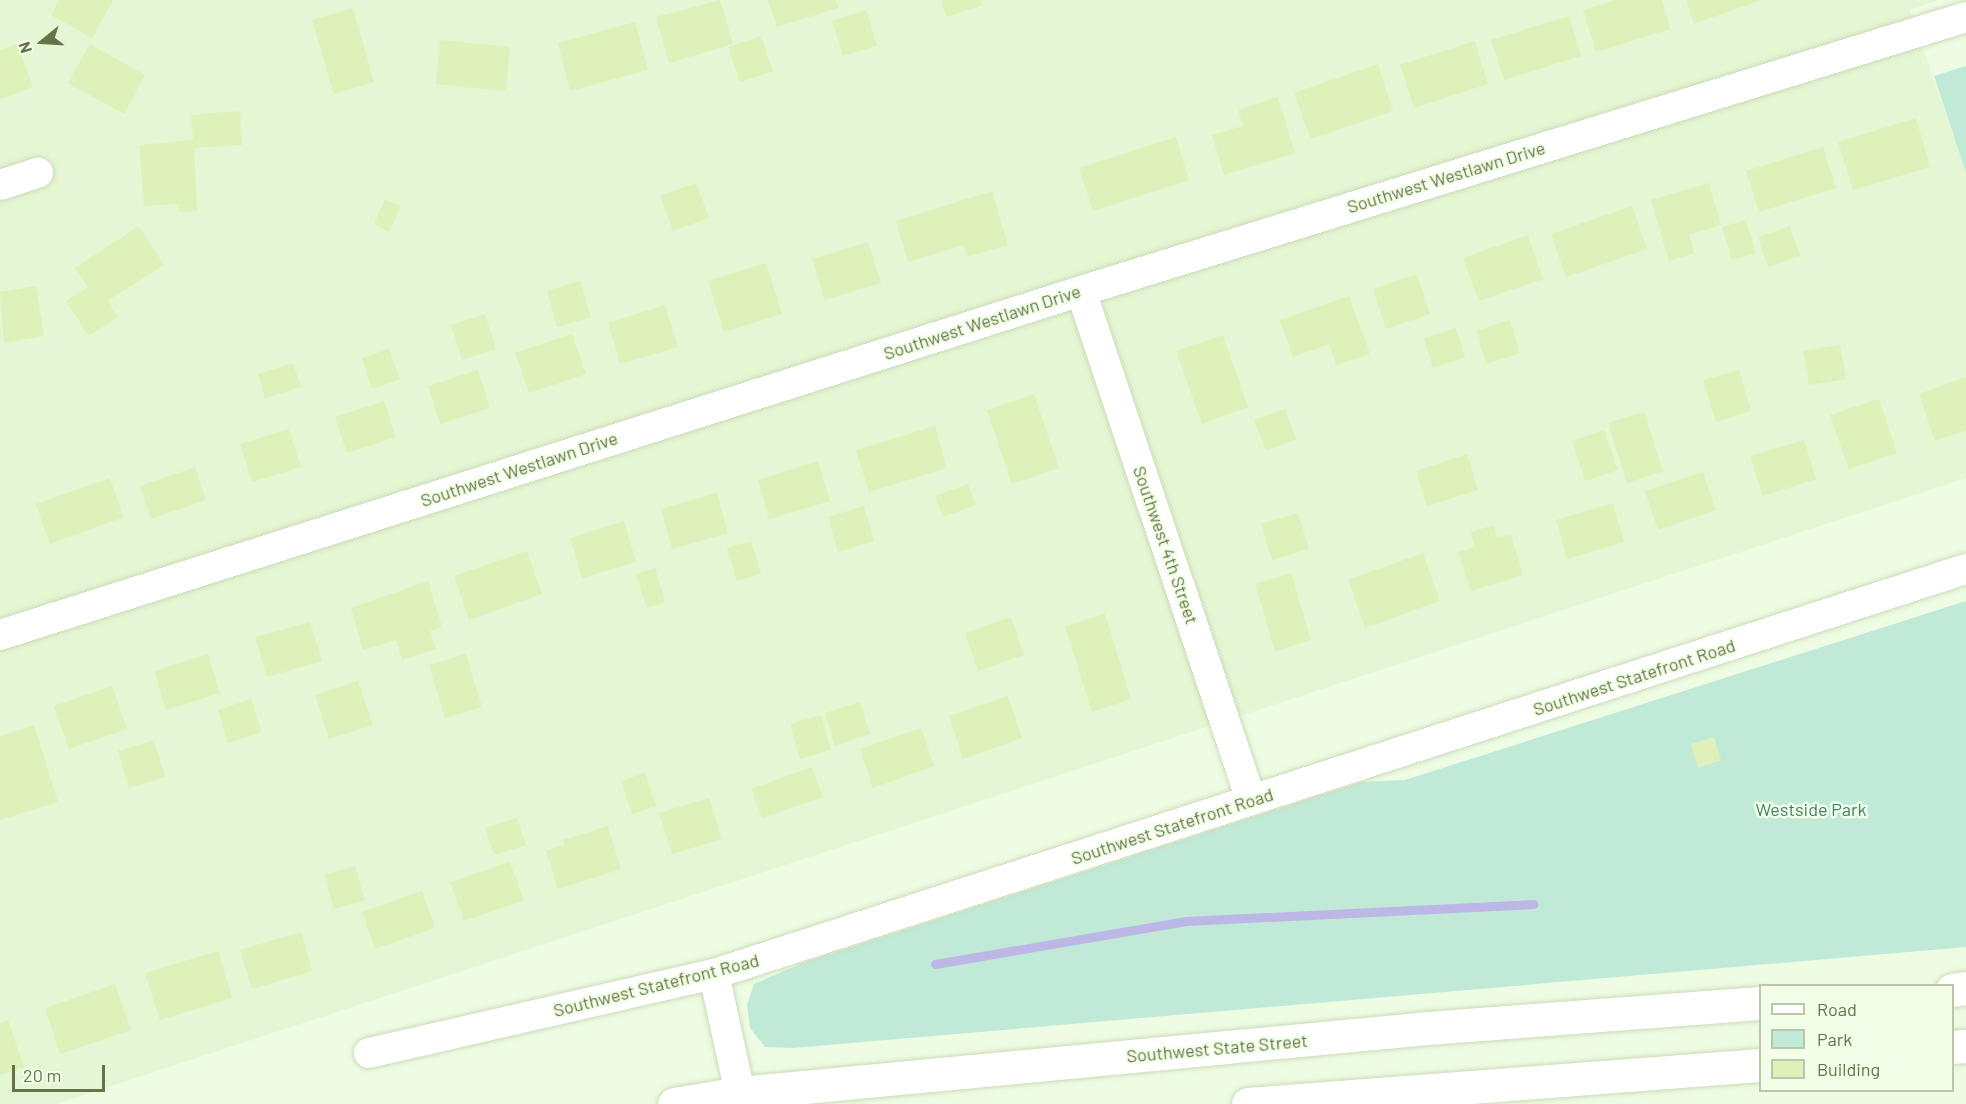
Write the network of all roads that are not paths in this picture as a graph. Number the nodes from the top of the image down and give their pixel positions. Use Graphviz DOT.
graph roads {
  1 [pos="1966,17"];
  2 [pos="38,173"];
  3 [pos="0,185"];
  4 [pos="1081,291"];
  5 [pos="1966,569"];
  6 [pos="0,634"];
  7 [pos="1251,800"];
  8 [pos="714,974"];
  9 [pos="1759,1003"];
  10 [pos="369,1053"];
  11 [pos="1759,1065"];
  12 [pos="740,1099"];
  13 [pos="674,1104"];
  14 [pos="1248,1104"];
  1 -- 4 [label="street, Southwest Westlawn Drive"];
  2 -- 3 [label="street"];
  4 -- 6 [label="street, Southwest Westlawn Drive"];
  4 -- 7 [label="street, Southwest 4th Street"];
  5 -- 7 [label="street, Southwest Statefront Road"];
  7 -- 8 [label="street, Southwest Statefront Road"];
  8 -- 10 [label="street, Southwest Statefront Road"];
  8 -- 12 [label="street"];
  9 -- 12 [label="main road, Southwest State Street"];
  11 -- 14 [label="main road"];
  12 -- 13 [label="main road, Southwest State Street"];
}
